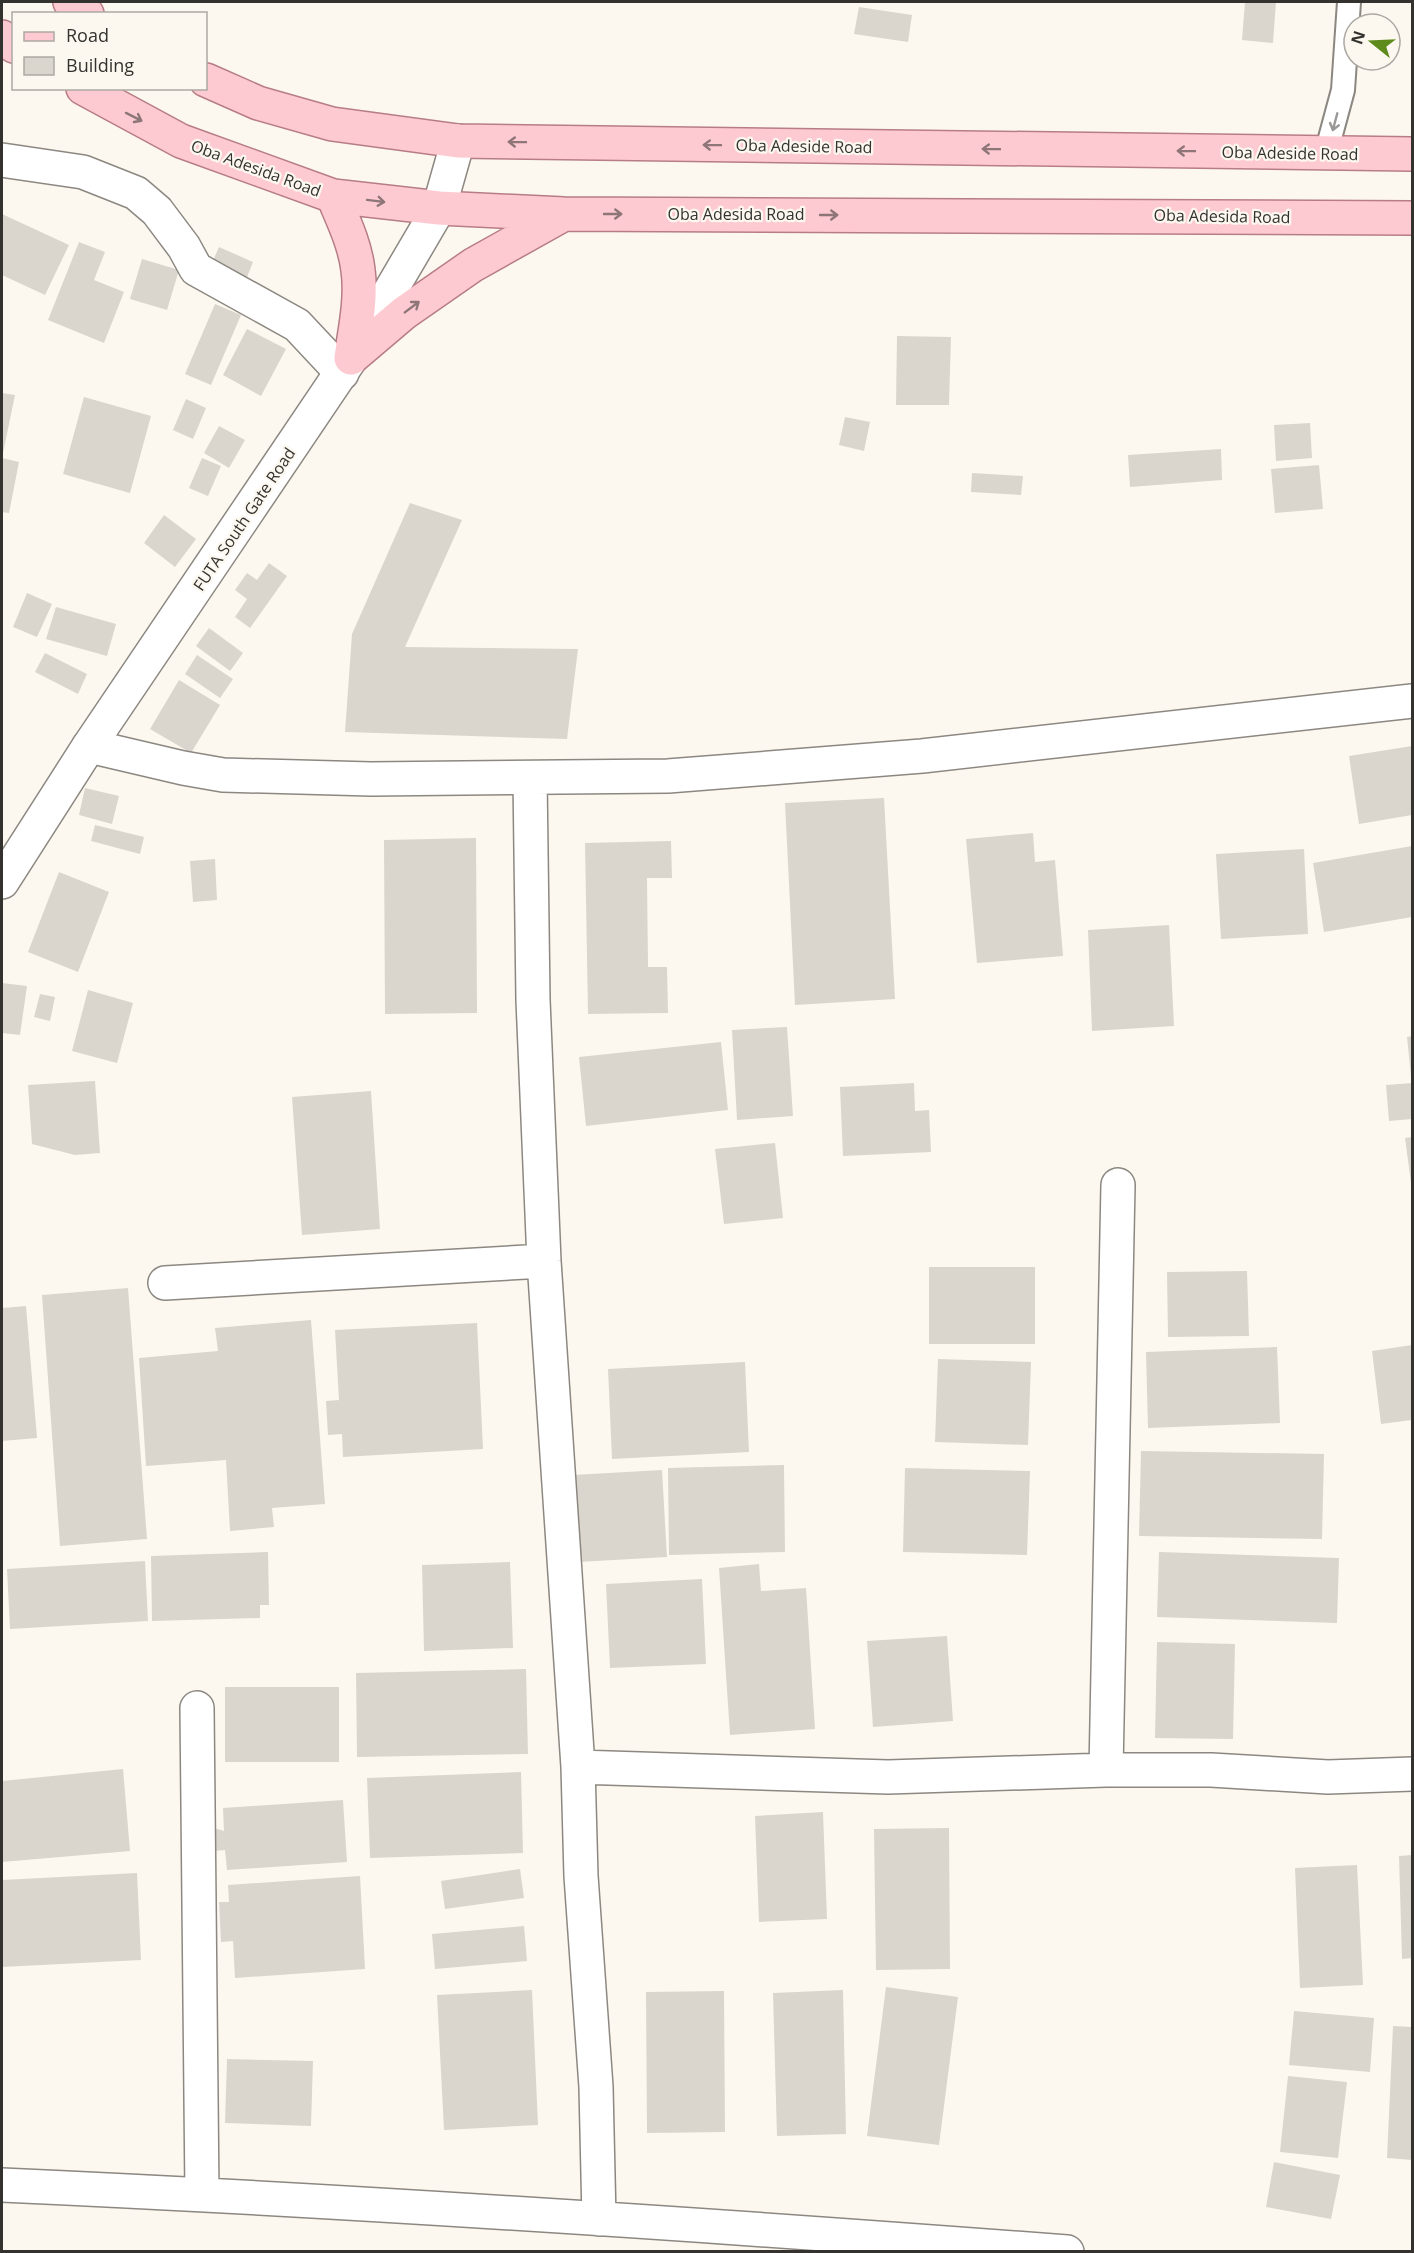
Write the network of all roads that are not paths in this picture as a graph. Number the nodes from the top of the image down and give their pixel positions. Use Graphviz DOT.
graph roads {
  1 [pos="70,2"];
  2 [pos="1349,2"];
  3 [pos="84,12"];
  4 [pos="207,80"];
  5 [pos="87,90"];
  6 [pos="458,141"];
  7 [pos="1326,153"];
  8 [pos="1413,154"];
  9 [pos="2,160"];
  10 [pos="333,196"];
  11 [pos="439,208"];
  12 [pos="564,214"];
  13 [pos="1413,218"];
  14 [pos="346,365"];
  15 [pos="1413,701"];
  16 [pos="89,746"];
  17 [pos="530,778"];
  18 [pos="2,882"];
  19 [pos="1118,1185"];
  20 [pos="544,1261"];
  21 [pos="165,1283"];
  22 [pos="197,1708"];
  23 [pos="578,1767"];
  24 [pos="1106,1770"];
  25 [pos="1413,1774"];
  26 [pos="2,2185"];
  27 [pos="202,2194"];
  28 [pos="599,2219"];
  29 [pos="1067,2252"];
  1 -- 3 [label="main road"];
  2 -- 7 [label="lane, one-way"];
  4 -- 6 [label="main road, Oba Adeside Road"];
  5 -- 10 [label="main road, Oba Adesida Road, one-way"];
  7 -- 6 [label="main road, Oba Adeside Road, one-way"];
  6 -- 11 [label="street, FUTA South Gate Road"];
  7 -- 8 [label="main road, Oba Adeside Road"];
  9 -- 14 [label="street"];
  10 -- 11 [label="main road, Oba Adesida Road, one-way"];
  10 -- 14 [label="main road"];
  11 -- 12 [label="main road, Oba Adesida Road"];
  11 -- 14 [label="street, FUTA South Gate Road"];
  12 -- 13 [label="main road, Oba Adesida Road, one-way"];
  14 -- 12 [label="main road, one-way"];
  14 -- 16 [label="street, FUTA South Gate Road"];
  15 -- 17 [label="street"];
  16 -- 17 [label="street"];
  16 -- 18 [label="street, FUTA South Gate Road"];
  17 -- 20 [label="street"];
  19 -- 24 [label="street"];
  20 -- 21 [label="street"];
  20 -- 23 [label="street"];
  22 -- 27 [label="street"];
  23 -- 24 [label="street"];
  23 -- 28 [label="street"];
  24 -- 25 [label="street"];
  26 -- 27 [label="street"];
  27 -- 28 [label="street"];
  28 -- 29 [label="street"];
}
